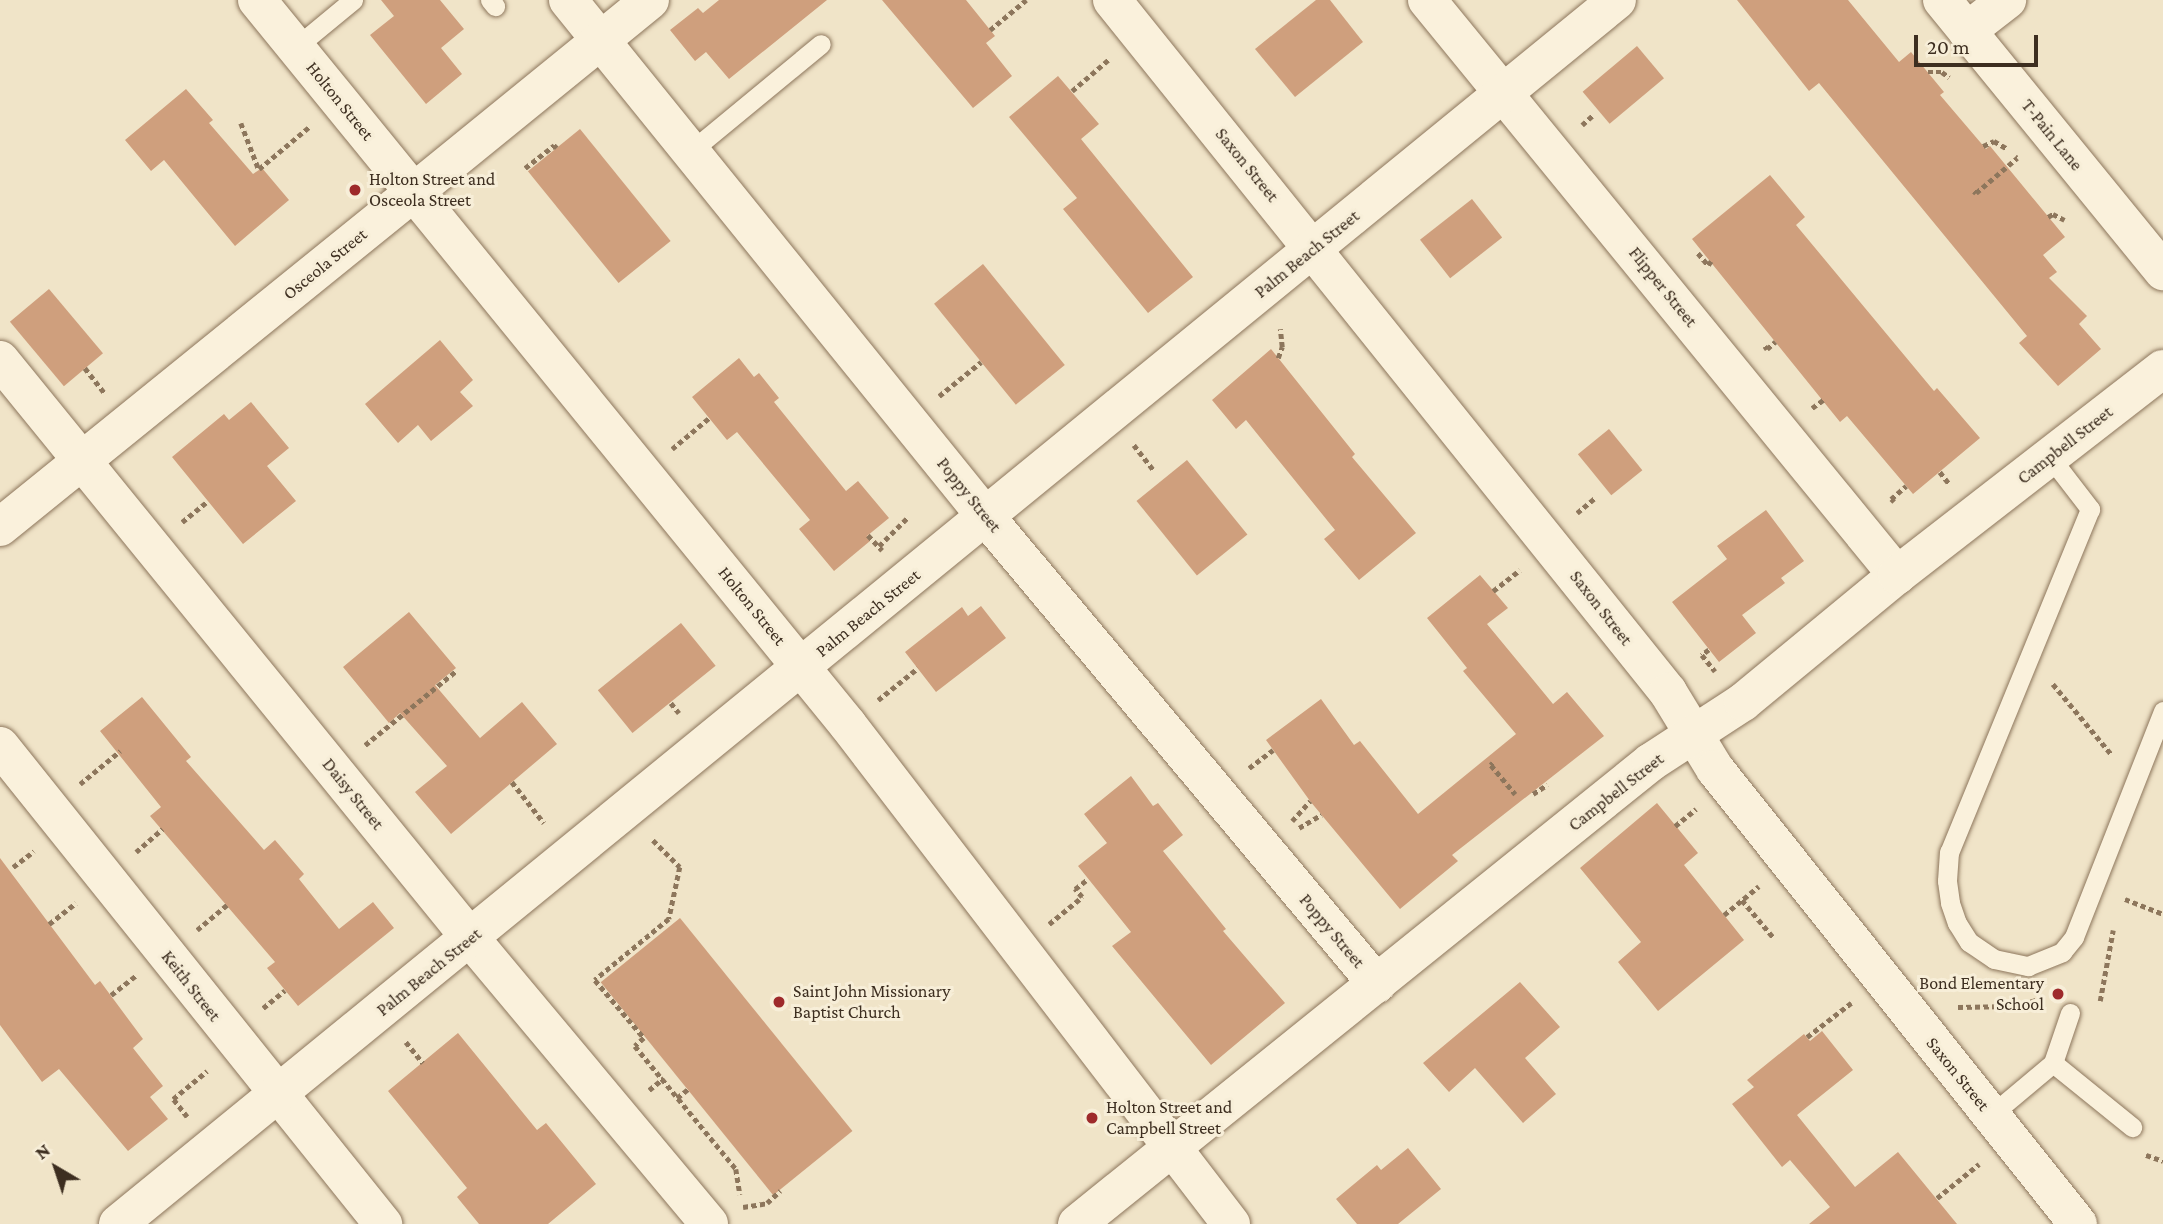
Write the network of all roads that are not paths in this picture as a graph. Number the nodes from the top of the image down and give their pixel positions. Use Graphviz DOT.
graph roads {
  1 [pos="257,0"];
  2 [pos="568,0"];
  3 [pos="650,0"];
  4 [pos="1112,0"];
  5 [pos="1427,0"];
  6 [pos="1617,0"];
  7 [pos="1942,0"];
  8 [pos="2007,0"];
  9 [pos="345,3"];
  10 [pos="1967,31"];
  11 [pos="601,40"];
  12 [pos="821,44"];
  13 [pos="296,47"];
  14 [pos="1504,93"];
  15 [pos="691,151"];
  16 [pos="414,192"];
  17 [pos="1314,248"];
  18 [pos="2163,271"];
  19 [pos="0,360"];
  20 [pos="2163,369"];
  21 [pos="2050,457"];
  22 [pos="82,460"];
  23 [pos="986,517"];
  24 [pos="0,527"];
  25 [pos="1897,575"];
  26 [pos="802,667"];
  27 [pos="2163,710"];
  28 [pos="1693,734"];
  29 [pos="0,746"];
  30 [pos="471,939"];
  31 [pos="1377,984"];
  32 [pos="2070,1013"];
  33 [pos="2053,1063"];
  34 [pos="278,1095"];
  35 [pos="1991,1115"];
  36 [pos="2133,1128"];
  37 [pos="1172,1149"];
  38 [pos="2076,1223"];
  39 [pos="118,1224"];
  40 [pos="383,1224"];
  41 [pos="709,1224"];
  42 [pos="1077,1224"];
  43 [pos="1231,1224"];
  1 -- 13 [label="street, Holton Street"];
  2 -- 11 [label="street, Poppy Street"];
  3 -- 11 [label="street, Osceola Street"];
  4 -- 17 [label="street, Saxon Street"];
  5 -- 14 [label="street, Flipper Street"];
  6 -- 14 [label="street, Palm Beach Street"];
  7 -- 10 [label="street, T-Pain Lane"];
  8 -- 10 [label="street"];
  9 -- 13 [label="lane"];
  10 -- 18 [label="street, T-Pain Lane"];
  11 -- 15 [label="street, Poppy Street"];
  11 -- 16 [label="street, Osceola Street"];
  12 -- 15 [label="lane"];
  13 -- 16 [label="street, Holton Street"];
  14 -- 17 [label="street, Palm Beach Street"];
  14 -- 25 [label="street, Flipper Street"];
  15 -- 23 [label="street, Poppy Street"];
  16 -- 22 [label="street, Osceola Street"];
  16 -- 26 [label="street, Holton Street"];
  17 -- 23 [label="street, Palm Beach Street"];
  17 -- 28 [label="street, Saxon Street"];
  19 -- 22 [label="street, Daisy Street"];
  20 -- 21 [label="street, Campbell Street"];
  21 -- 25 [label="street, Campbell Street"];
  21 -- 27 [label="lane"];
  22 -- 24 [label="street, Osceola Street"];
  22 -- 30 [label="street, Daisy Street"];
  23 -- 26 [label="street, Palm Beach Street"];
  23 -- 31 [label="street, Poppy Street"];
  25 -- 28 [label="street, Campbell Street"];
  26 -- 30 [label="street, Palm Beach Street"];
  26 -- 37 [label="street, Holton Street"];
  28 -- 31 [label="street, Campbell Street"];
  28 -- 35 [label="street, Saxon Street"];
  29 -- 34 [label="street, Keith Street"];
  30 -- 34 [label="street, Palm Beach Street"];
  30 -- 41 [label="street, Daisy Street"];
  31 -- 37 [label="street, Campbell Street"];
  32 -- 33 [label="lane"];
  33 -- 35 [label="lane"];
  33 -- 36 [label="lane"];
  34 -- 39 [label="street, Palm Beach Street"];
  34 -- 40 [label="street, Keith Street"];
  35 -- 38 [label="street, Saxon Street"];
  37 -- 42 [label="street, Campbell Street"];
  37 -- 43 [label="street, Holton Street"];
}
